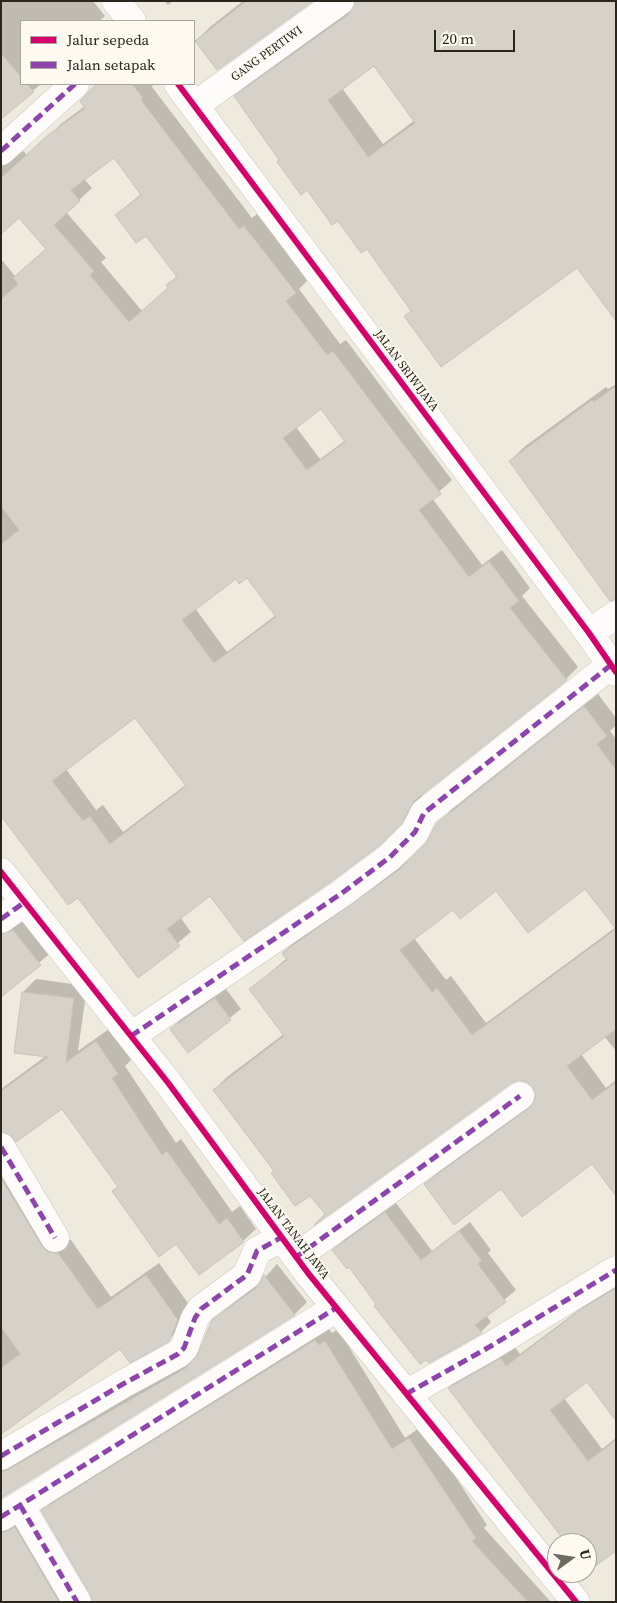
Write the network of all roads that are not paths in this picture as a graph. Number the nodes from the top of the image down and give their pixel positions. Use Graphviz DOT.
graph roads {
  1 [pos="116,1"];
  2 [pos="340,1"];
  3 [pos="131,20"];
  4 [pos="74,85"];
  5 [pos="179,85"];
  6 [pos="194,106"];
  7 [pos="1,151"];
  8 [pos="616,615"];
  9 [pos="589,633"];
  10 [pos="613,668"];
  11 [pos="1,872"];
  12 [pos="25,902"];
  13 [pos="1,919"];
  14 [pos="131,1036"];
  15 [pos="520,1096"];
  16 [pos="1,1147"];
  17 [pos="55,1238"];
  18 [pos="289,1247"];
  19 [pos="616,1270"];
  20 [pos="336,1308"];
  21 [pos="406,1394"];
  22 [pos="1,1456"];
  23 [pos="10,1511"];
  24 [pos="77,1602"];
  25 [pos="576,1602"];
  1 -- 3 [label="street"];
  2 -- 6 [label="street, GANG PERTIWI"];
  4 -- 7 [label="street"];
  5 -- 6 [label="street, JALAN SRIWIJAYA"];
  6 -- 9 [label="street, JALAN SRIWIJAYA"];
  8 -- 9 [label="street"];
  9 -- 10 [label="street, JALAN SRIWIJAYA"];
  10 -- 14 [label="street"];
  11 -- 12 [label="street, JALAN TANAH JAWA"];
  12 -- 13 [label="street"];
  12 -- 14 [label="street, JALAN TANAH JAWA"];
  14 -- 18 [label="street, JALAN TANAH JAWA"];
  15 -- 18 [label="street"];
  16 -- 17 [label="street"];
  18 -- 20 [label="street, JALAN TANAH JAWA"];
  18 -- 22 [label="street"];
  19 -- 21 [label="street"];
  20 -- 21 [label="street, JALAN TANAH JAWA"];
  20 -- 23 [label="street"];
  21 -- 25 [label="street, JALAN TANAH JAWA"];
  23 -- 24 [label="street"];
}
